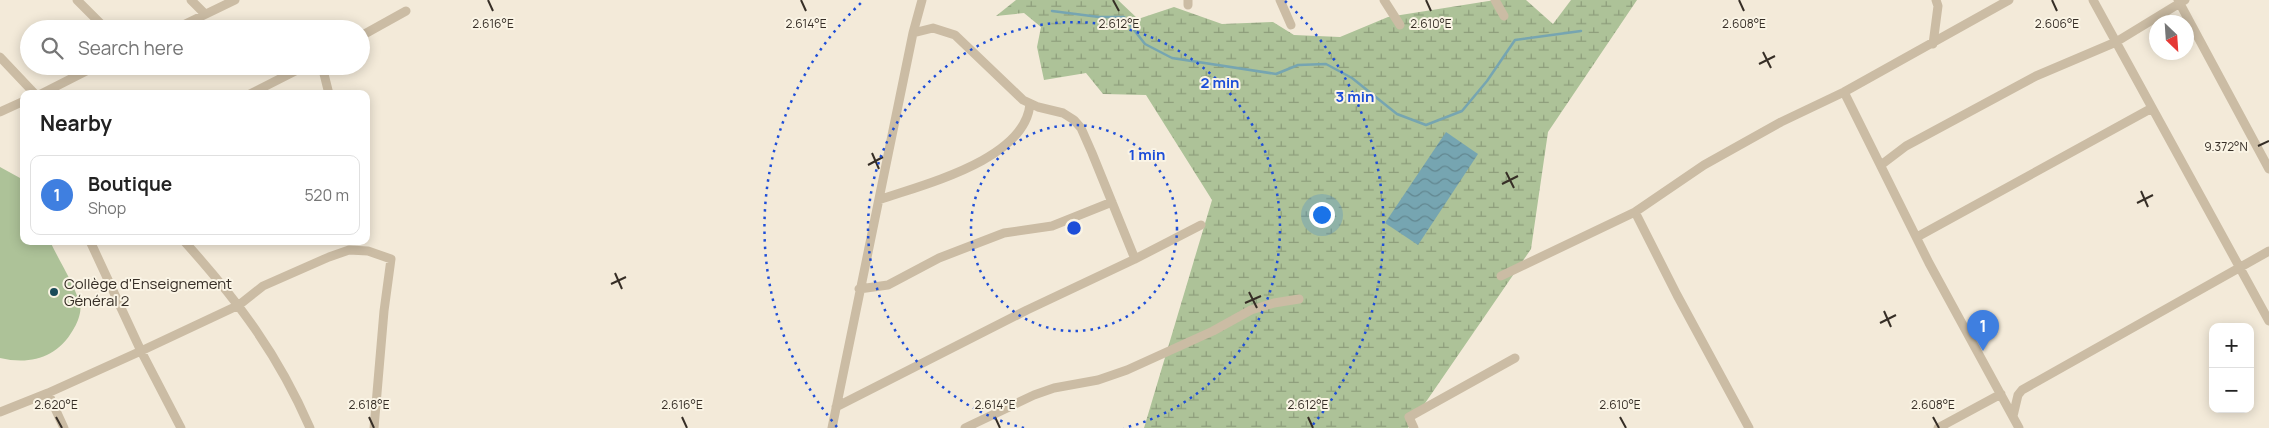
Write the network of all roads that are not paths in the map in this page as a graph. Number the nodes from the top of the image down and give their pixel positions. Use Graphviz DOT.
graph roads {
  1 [pos="77,0"];
  2 [pos="191,0"];
  3 [pos="235,0"];
  4 [pos="922,0"];
  5 [pos="1280,0"];
  6 [pos="1384,0"];
  7 [pos="1495,0"];
  8 [pos="1936,0"];
  9 [pos="2009,0"];
  10 [pos="2092,0"];
  11 [pos="2181,1"];
  12 [pos="406,12"];
  13 [pos="205,14"];
  14 [pos="1504,16"];
  15 [pos="97,20"];
  16 [pos="193,20"];
  17 [pos="1291,25"];
  18 [pos="1400,25"];
  19 [pos="370,31"];
  20 [pos="913,33"];
  21 [pos="2116,42"];
  22 [pos="1934,44"];
  23 [pos="0,56"];
  24 [pos="78,75"];
  25 [pos="287,75"];
  26 [pos="324,75"];
  27 [pos="31,90"];
  28 [pos="49,90"];
  29 [pos="258,90"];
  30 [pos="328,90"];
  31 [pos="1844,92"];
  32 [pos="20,104"];
  33 [pos="1030,104"];
  34 [pos="2152,108"];
  35 [pos="0,112"];
  36 [pos="1881,165"];
  37 [pos="2269,169"];
  38 [pos="879,200"];
  39 [pos="1112,202"];
  40 [pos="1635,212"];
  41 [pos="1201,225"];
  42 [pos="1917,237"];
  43 [pos="92,245"];
  44 [pos="187,245"];
  45 [pos="350,246"];
  46 [pos="2269,250"];
  47 [pos="1135,259"];
  48 [pos="2240,265"];
  49 [pos="1501,276"];
  50 [pos="859,289"];
  51 [pos="1299,299"];
  52 [pos="239,304"];
  53 [pos="2269,321"];
  54 [pos="142,352"];
  55 [pos="1515,358"];
  56 [pos="48,393"];
  57 [pos="2001,394"];
  58 [pos="836,407"];
  59 [pos="0,412"];
  60 [pos="2013,416"];
  61 [pos="64,428"];
  62 [pos="180,428"];
  63 [pos="310,428"];
  64 [pos="374,428"];
  65 [pos="832,428"];
  66 [pos="965,428"];
  67 [pos="1414,428"];
  68 [pos="1749,428"];
  69 [pos="1938,428"];
  70 [pos="2019,428"];
  1 -- 15 [label="street"];
  2 -- 13 [label="street"];
  3 -- 13 [label="street"];
  4 -- 20 [label="street"];
  5 -- 17 [label="street"];
  6 -- 18 [label="street"];
  7 -- 14 [label="street"];
  8 -- 22 [label="street"];
  9 -- 22 [label="street"];
  10 -- 21 [label="street"];
  11 -- 21 [label="street"];
  11 -- 37 [label="street"];
  12 -- 19 [label="street"];
  13 -- 16 [label="street"];
  20 -- 33 [label="street"];
  20 -- 38 [label="street"];
  21 -- 34 [label="street"];
  21 -- 36 [label="street"];
  22 -- 31 [label="street"];
  23 -- 27 [label="street"];
  24 -- 28 [label="street"];
  25 -- 29 [label="street"];
  26 -- 30 [label="street"];
  31 -- 36 [label="street"];
  31 -- 40 [label="street"];
  32 -- 35 [label="street"];
  33 -- 38 [label="street"];
  33 -- 39 [label="street"];
  34 -- 42 [label="street"];
  34 -- 48 [label="street"];
  36 -- 42 [label="street"];
  38 -- 50 [label="street"];
  39 -- 47 [label="street"];
  39 -- 50 [label="street"];
  40 -- 49 [label="street"];
  40 -- 68 [label="street"];
  41 -- 47 [label="street"];
  42 -- 57 [label="street"];
  43 -- 54 [label="street"];
  44 -- 52 [label="street"];
  45 -- 52 [label="street"];
  45 -- 64 [label="street"];
  46 -- 48 [label="street"];
  47 -- 58 [label="street"];
  48 -- 53 [label="street"];
  48 -- 60 [label="street"];
  50 -- 58 [label="street"];
  51 -- 66 [label="street"];
  52 -- 54 [label="street"];
  52 -- 63 [label="street"];
  54 -- 56 [label="street"];
  54 -- 62 [label="street"];
  55 -- 67 [label="street"];
  56 -- 59 [label="street"];
  56 -- 61 [label="street"];
  57 -- 60 [label="street"];
  57 -- 69 [label="street"];
  58 -- 65 [label="street"];
  60 -- 70 [label="street"];
}
